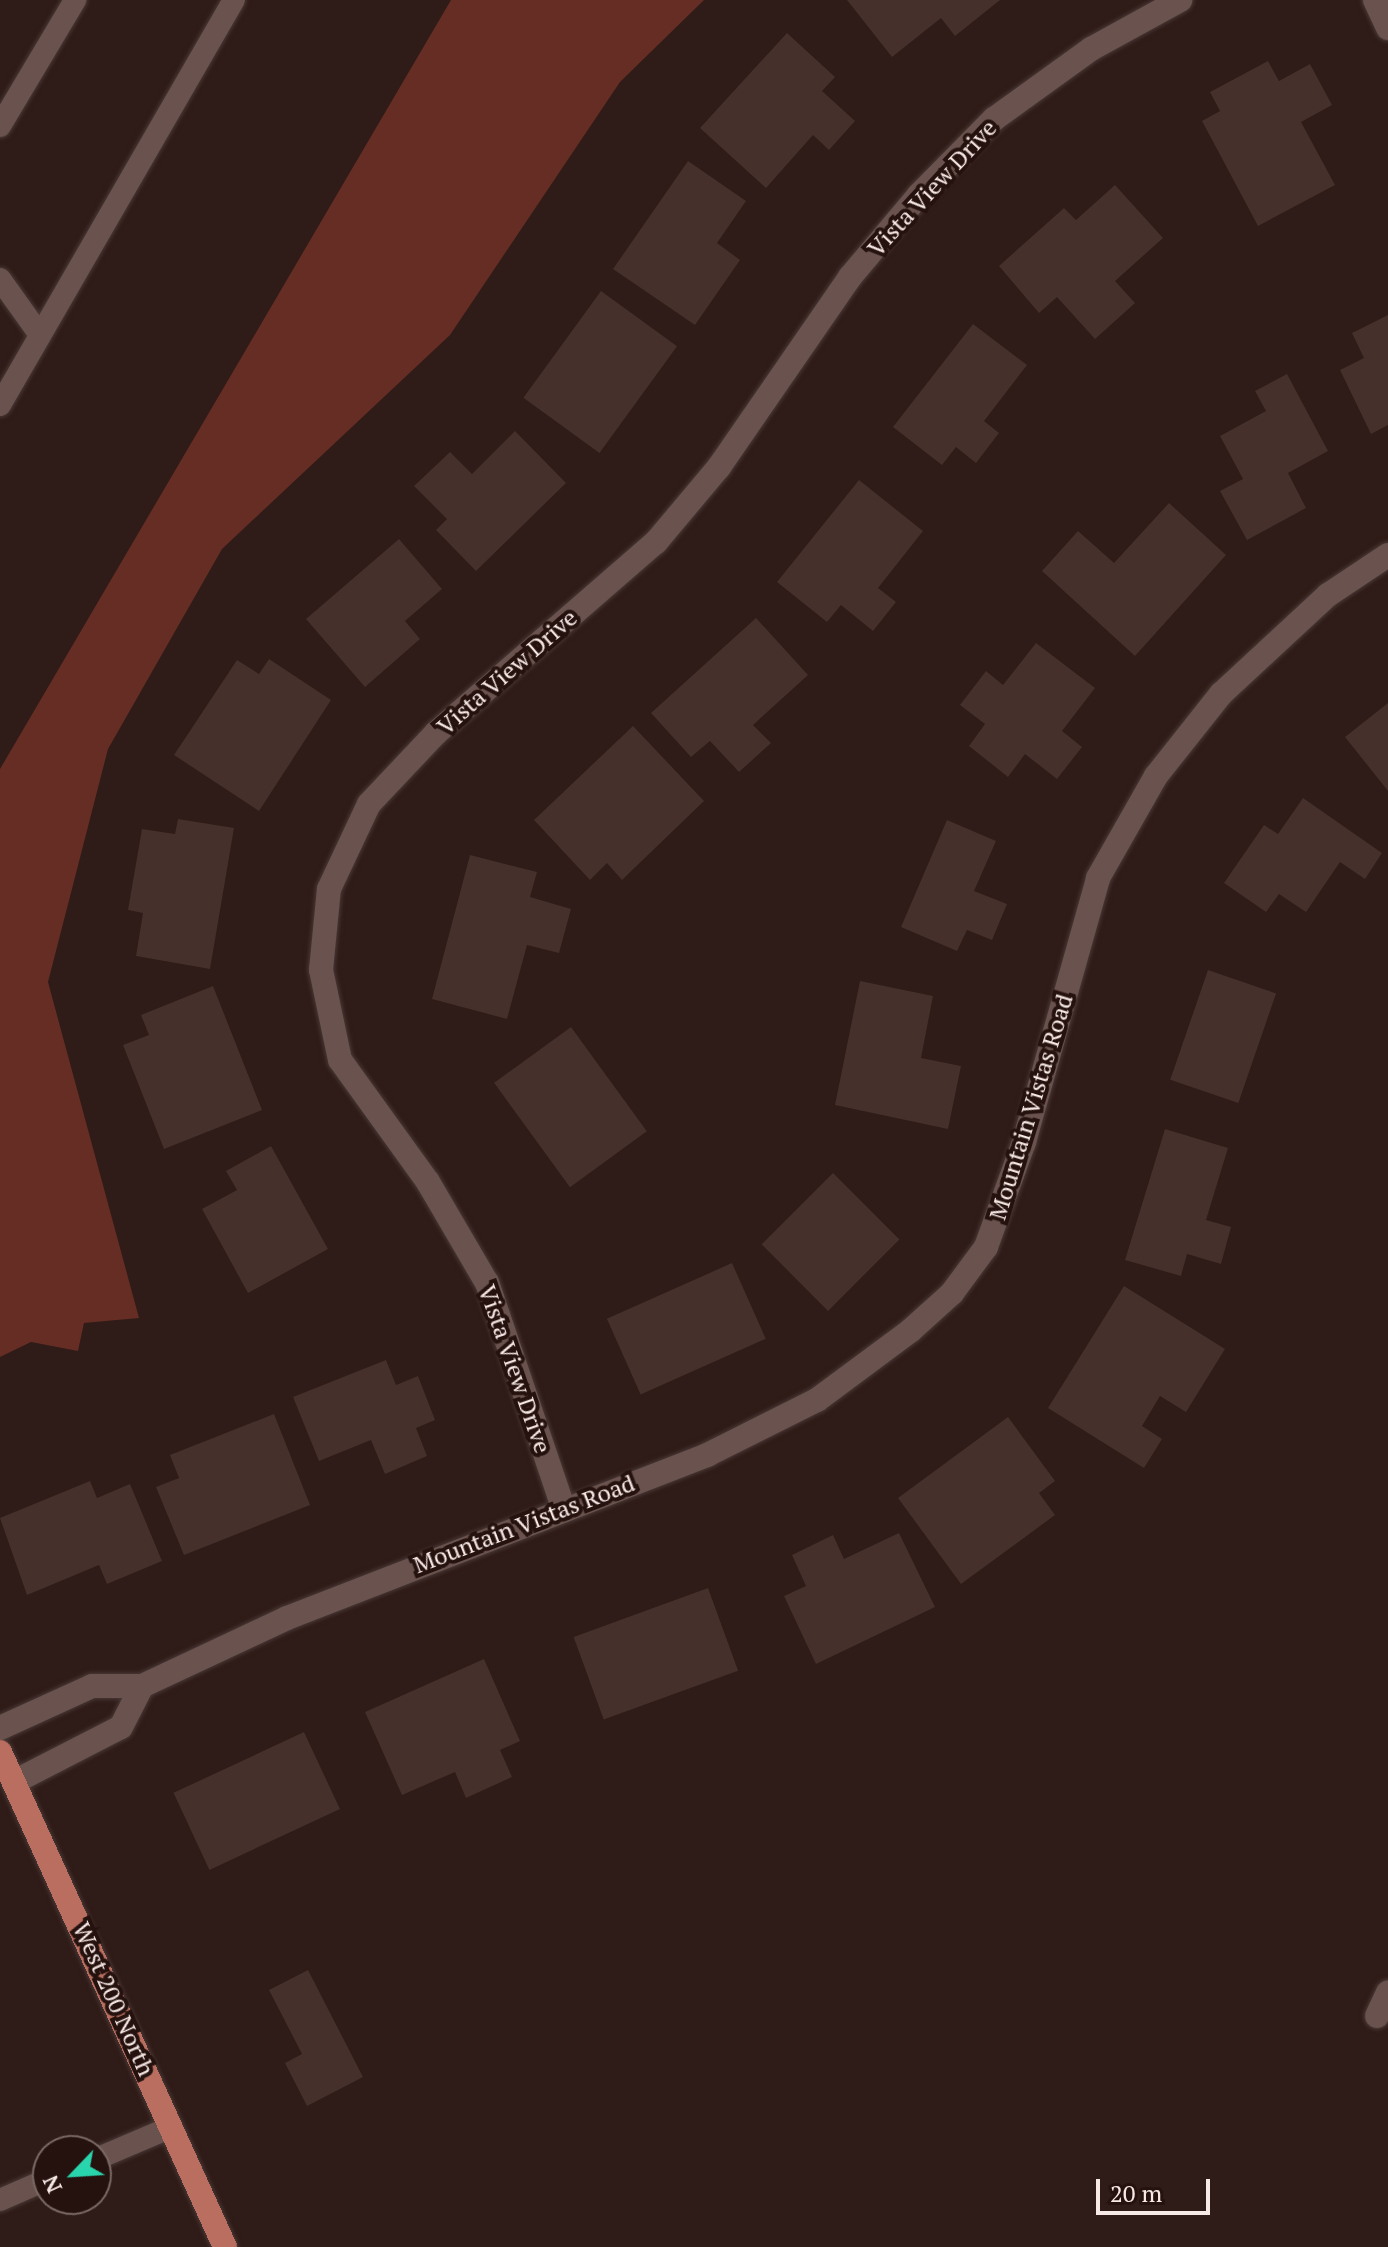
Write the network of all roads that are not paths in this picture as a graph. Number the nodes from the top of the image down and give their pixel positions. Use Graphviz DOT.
graph roads {
  1 [pos="75,0"];
  2 [pos="234,0"];
  3 [pos="1180,0"];
  4 [pos="1375,0"];
  5 [pos="1388,28"];
  6 [pos="0,126"];
  7 [pos="0,279"];
  8 [pos="40,335"];
  9 [pos="0,405"];
  10 [pos="1388,555"];
  11 [pos="563,1507"];
  12 [pos="142,1686"];
  13 [pos="0,1728"];
  14 [pos="0,1752"];
  15 [pos="14,1782"];
  16 [pos="1388,1992"];
  17 [pos="1377,2016"];
  18 [pos="171,2127"];
  19 [pos="112,2152"];
  20 [pos="32,2186"];
  21 [pos="0,2200"];
  22 [pos="225,2247"];
  1 -- 6 [label="lane"];
  2 -- 8 [label="lane"];
  3 -- 11 [label="street, Vista View Drive"];
  4 -- 5 [label="street"];
  7 -- 8 [label="lane"];
  8 -- 9 [label="lane"];
  10 -- 11 [label="street, Mountain Vistas Road"];
  11 -- 12 [label="street, Mountain Vistas Road"];
  12 -- 13 [label="street, Mountain Vistas Road"];
  12 -- 15 [label="street"];
  14 -- 15 [label="main road, West 200 North"];
  15 -- 18 [label="main road, West 200 North"];
  16 -- 17 [label="street"];
  18 -- 19 [label="lane"];
  18 -- 22 [label="main road, West 200 North"];
  20 -- 21 [label="lane"];
}
